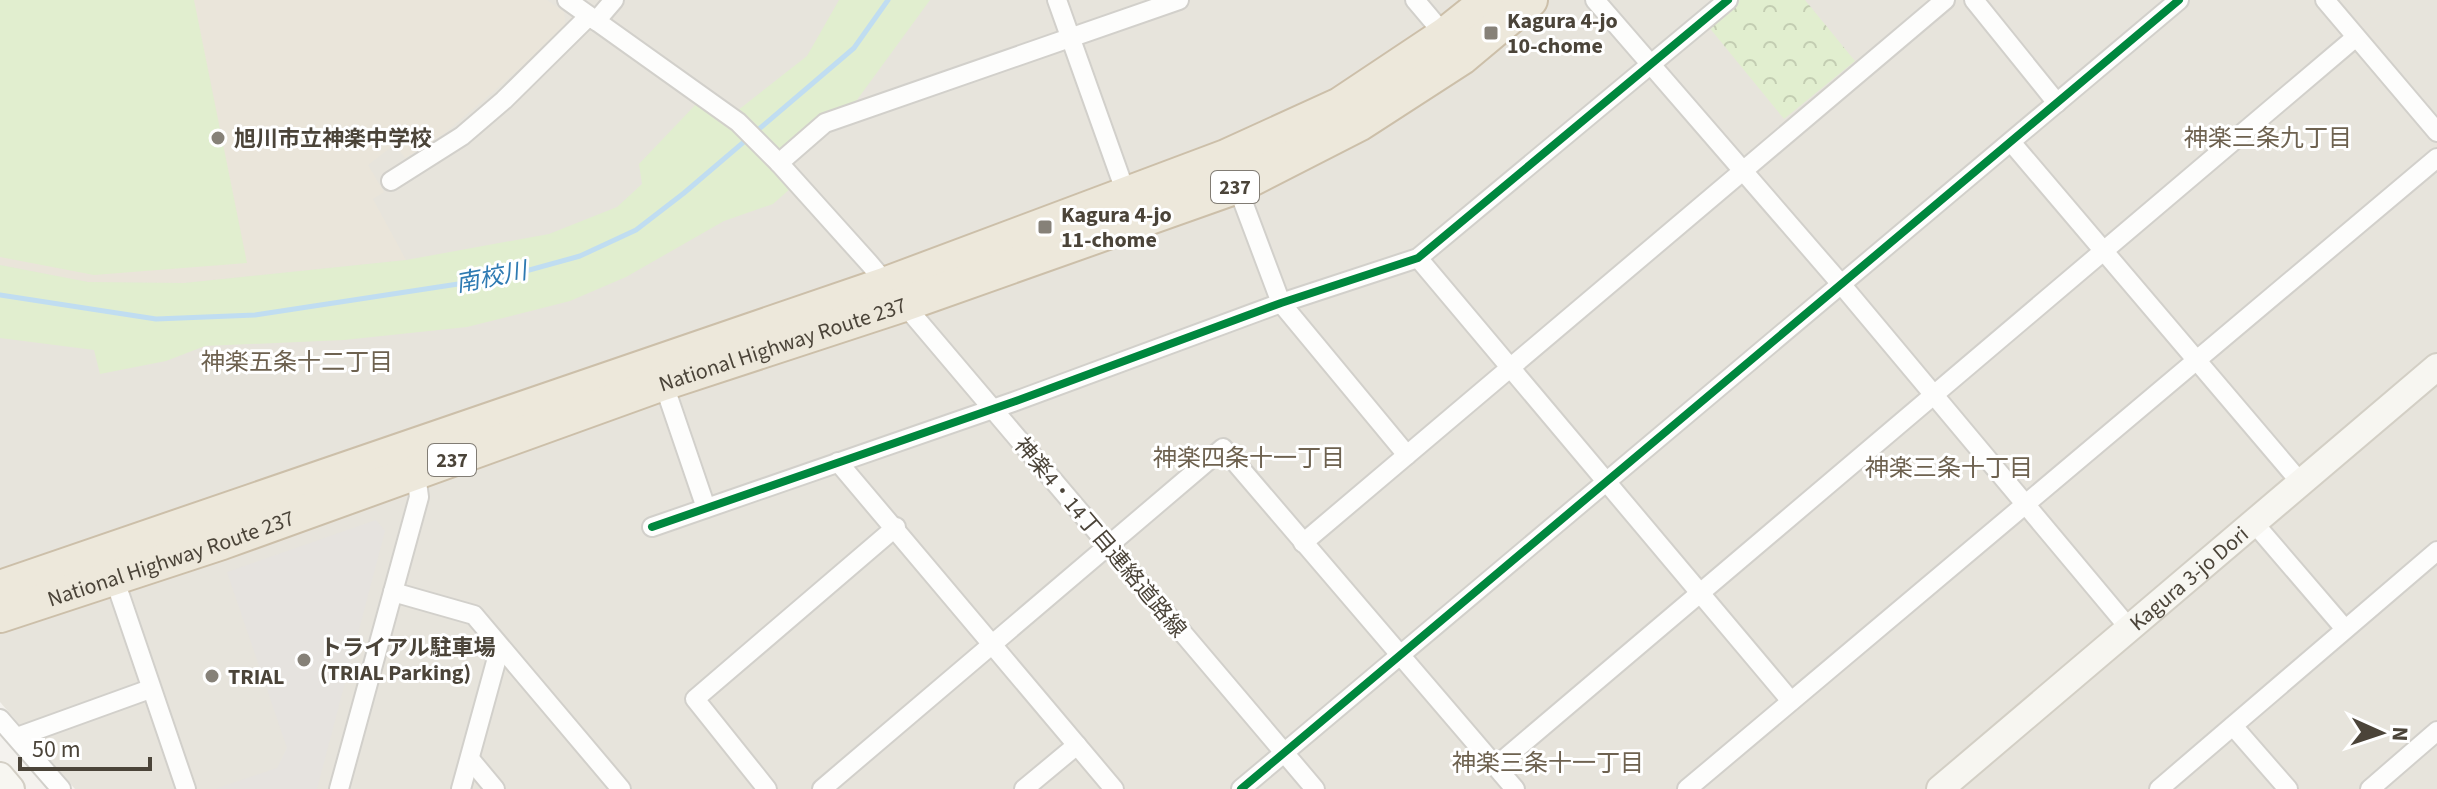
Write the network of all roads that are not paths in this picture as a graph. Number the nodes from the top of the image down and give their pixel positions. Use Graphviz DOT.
graph roads {
  1 [pos="567,0"];
  2 [pos="614,0"];
  3 [pos="1057,0"];
  4 [pos="1179,0"];
  5 [pos="1415,0"];
  6 [pos="1489,0"];
  7 [pos="1530,0"];
  8 [pos="1595,0"];
  9 [pos="1728,0"];
  10 [pos="1945,0"];
  11 [pos="1974,0"];
  12 [pos="2179,0"];
  13 [pos="2325,0"];
  14 [pos="593,19"];
  15 [pos="2356,37"];
  16 [pos="1070,39"];
  17 [pos="1453,46"];
  18 [pos="1650,64"];
  19 [pos="2057,103"];
  20 [pos="2437,132"];
  21 [pos="2011,142"];
  22 [pos="2437,158"];
  23 [pos="779,163"];
  24 [pos="1743,169"];
  25 [pos="1232,172"];
  26 [pos="391,181"];
  27 [pos="1131,207"];
  28 [pos="2103,250"];
  29 [pos="1418,258"];
  30 [pos="1841,284"];
  31 [pos="895,294"];
  32 [pos="1281,303"];
  33 [pos="2196,360"];
  34 [pos="1508,369"];
  35 [pos="659,372"];
  36 [pos="2435,373"];
  37 [pos="1932,395"];
  38 [pos="993,409"];
  39 [pos="1407,455"];
  40 [pos="413,459"];
  41 [pos="838,462"];
  42 [pos="1608,481"];
  43 [pos="2301,483"];
  44 [pos="2024,504"];
  45 [pos="706,508"];
  46 [pos="2254,523"];
  47 [pos="652,527"];
  48 [pos="896,527"];
  49 [pos="1303,543"];
  50 [pos="1109,546"];
  51 [pos="2437,551"];
  52 [pos="109,564"];
  53 [pos="0,588"];
  54 [pos="393,592"];
  55 [pos="1702,593"];
  56 [pos="0,615"];
  57 [pos="2129,628"];
  58 [pos="2345,629"];
  59 [pos="993,644"];
  60 [pos="500,647"];
  61 [pos="1401,655"];
  62 [pos="150,689"];
  63 [pos="1791,701"];
  64 [pos="0,719"];
  65 [pos="2233,726"];
  66 [pos="2437,731"];
  67 [pos="17,737"];
  68 [pos="1077,745"];
  69 [pos="1284,752"];
  70 [pos="470,759"];
  71 [pos="1496,766"];
  72 [pos="0,776"];
  73 [pos="1710,782"];
  74 [pos="11,789"];
  75 [pos="61,789"];
  76 [pos="186,789"];
  77 [pos="339,789"];
  78 [pos="461,789"];
  79 [pos="495,789"];
  80 [pos="621,789"];
  81 [pos="767,789"];
  82 [pos="822,789"];
  83 [pos="1024,789"];
  84 [pos="1114,789"];
  85 [pos="1241,789"];
  86 [pos="1315,789"];
  87 [pos="1515,789"];
  88 [pos="1687,789"];
  89 [pos="1940,789"];
  90 [pos="2159,789"];
  91 [pos="2288,789"];
  92 [pos="2370,789"];
  1 -- 14 [label="street, 神楽4・14丁目連絡道路線"];
  2 -- 14 [label="street"];
  3 -- 16 [label="street"];
  4 -- 16 [label="street"];
  5 -- 17 [label="street"];
  6 -- 17 [label="highway, National Highway Route 237 / 237"];
  7 -- 17 [label="highway, National Highway Route 237 / 237"];
  8 -- 18 [label="street"];
  9 -- 18 [label="street"];
  10 -- 24 [label="street"];
  11 -- 19 [label="street"];
  12 -- 19 [label="street"];
  13 -- 15 [label="street"];
  14 -- 23 [label="street, 神楽4・14丁目連絡道路線"];
  14 -- 26 [label="street"];
  15 -- 20 [label="street"];
  15 -- 28 [label="street"];
  16 -- 23 [label="street"];
  16 -- 27 [label="street"];
  17 -- 25 [label="highway, National Highway Route 237 / 237"];
  18 -- 24 [label="street"];
  18 -- 29 [label="street"];
  19 -- 21 [label="street"];
  21 -- 28 [label="street"];
  21 -- 30 [label="street"];
  22 -- 33 [label="street"];
  23 -- 31 [label="street, 神楽4・14丁目連絡道路線"];
  24 -- 30 [label="street"];
  24 -- 34 [label="street"];
  25 -- 27 [label="highway, National Highway Route 237 / 237"];
  25 -- 32 [label="street"];
  27 -- 31 [label="highway, National Highway Route 237 / 237"];
  28 -- 33 [label="street"];
  28 -- 37 [label="street"];
  29 -- 32 [label="street"];
  29 -- 34 [label="street"];
  30 -- 37 [label="street"];
  30 -- 42 [label="street"];
  31 -- 35 [label="highway, National Highway Route 237 / 237"];
  31 -- 38 [label="street, 神楽4・14丁目連絡道路線"];
  32 -- 38 [label="street"];
  32 -- 39 [label="street"];
  33 -- 43 [label="street"];
  33 -- 44 [label="street"];
  34 -- 39 [label="street"];
  34 -- 42 [label="street"];
  35 -- 40 [label="highway, National Highway Route 237 / 237"];
  35 -- 45 [label="street"];
  36 -- 43 [label="street, Kagura 3-jo Dori"];
  37 -- 44 [label="street"];
  37 -- 55 [label="street"];
  38 -- 41 [label="street"];
  38 -- 50 [label="street, 神楽4・14丁目連絡道路線"];
  39 -- 49 [label="street"];
  40 -- 52 [label="highway, National Highway Route 237 / 237"];
  40 -- 54 [label="street"];
  41 -- 45 [label="street"];
  41 -- 48 [label="street"];
  42 -- 55 [label="street"];
  42 -- 61 [label="street"];
  43 -- 46 [label="street, Kagura 3-jo Dori"];
  44 -- 57 [label="street"];
  44 -- 63 [label="street"];
  45 -- 47 [label="street"];
  46 -- 57 [label="street, Kagura 3-jo Dori"];
  46 -- 58 [label="street"];
  48 -- 59 [label="street"];
  48 -- 81 [label="street"];
  49 -- 50 [label="street"];
  49 -- 61 [label="street"];
  50 -- 59 [label="street"];
  50 -- 69 [label="street, 神楽4・14丁目連絡道路線"];
  51 -- 58 [label="street"];
  52 -- 53 [label="highway, National Highway Route 237 / 237"];
  52 -- 56 [label="highway, National Highway Route 237 / 237"];
  52 -- 62 [label="street"];
  54 -- 60 [label="street"];
  54 -- 77 [label="street"];
  55 -- 63 [label="street"];
  55 -- 71 [label="street"];
  57 -- 89 [label="street, Kagura 3-jo Dori"];
  58 -- 65 [label="street"];
  59 -- 68 [label="street"];
  59 -- 82 [label="street"];
  60 -- 70 [label="street"];
  60 -- 80 [label="street"];
  61 -- 69 [label="street"];
  61 -- 71 [label="street"];
  62 -- 67 [label="street"];
  62 -- 76 [label="street"];
  63 -- 73 [label="street"];
  64 -- 67 [label="street"];
  65 -- 90 [label="street"];
  65 -- 91 [label="street"];
  66 -- 92 [label="street"];
  67 -- 75 [label="street"];
  68 -- 83 [label="street"];
  68 -- 84 [label="street"];
  69 -- 85 [label="street"];
  69 -- 86 [label="street, 神楽4・14丁目連絡道路線"];
  70 -- 78 [label="street"];
  70 -- 79 [label="street"];
  71 -- 87 [label="street"];
  72 -- 74 [label="street"];
  73 -- 88 [label="street"];
}
